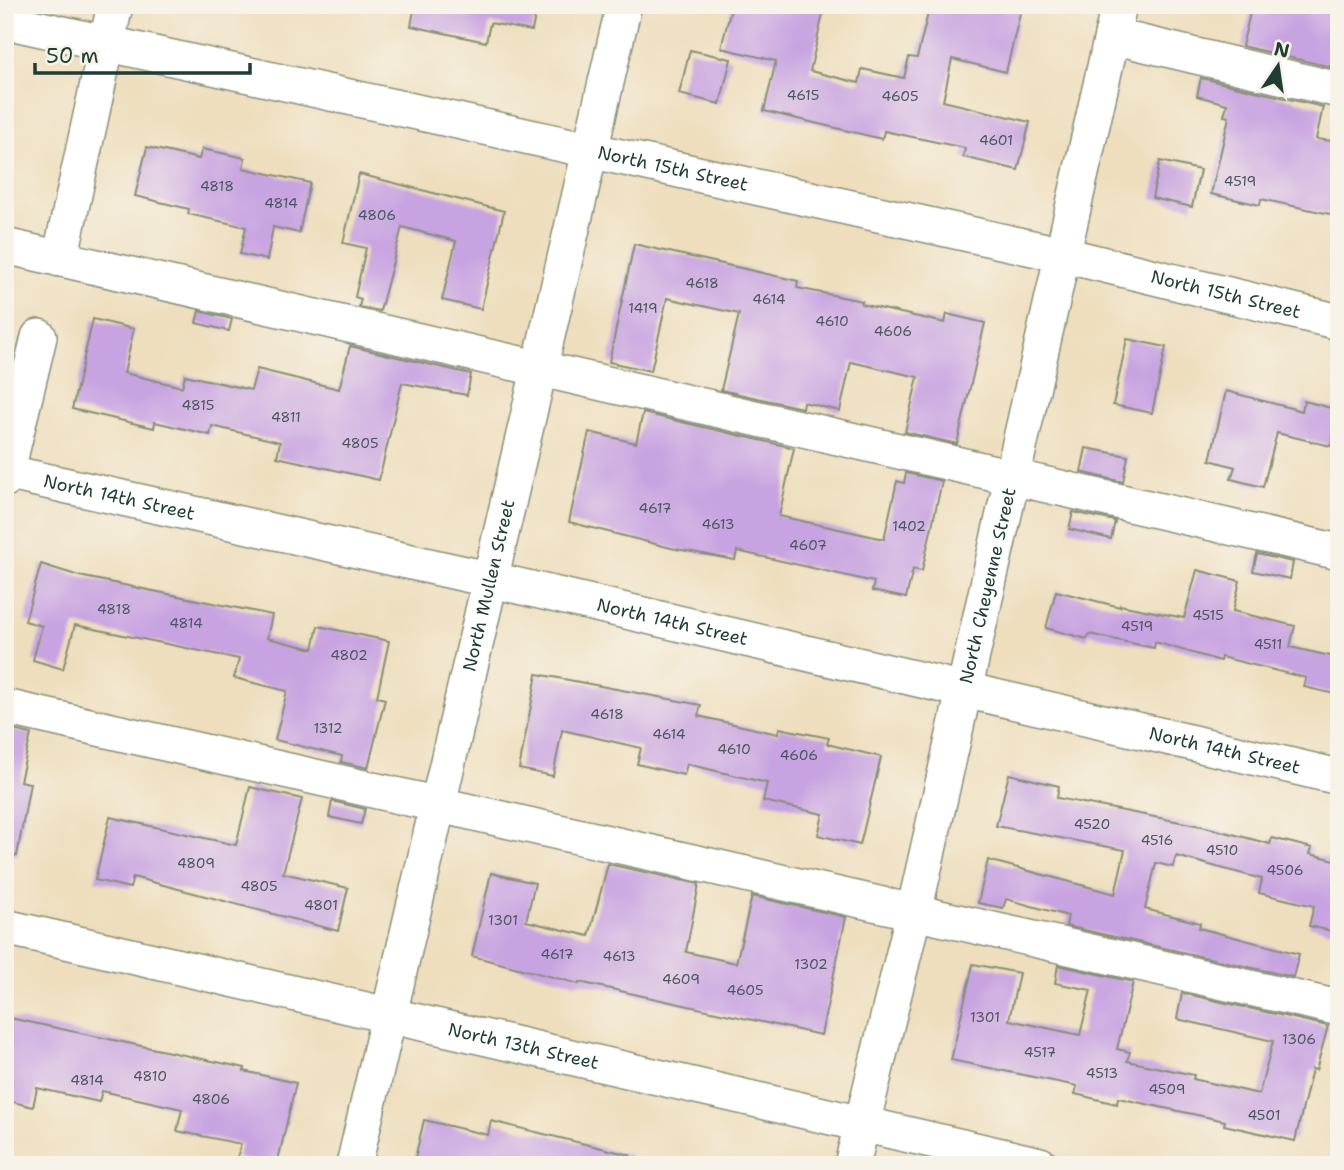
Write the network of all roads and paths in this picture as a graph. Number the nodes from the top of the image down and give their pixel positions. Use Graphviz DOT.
graph roads {
  1 [pos="115,5"];
  2 [pos="624,5"];
  3 [pos="5,21"];
  4 [pos="1115,21"];
  5 [pos="107,44"];
  6 [pos="1339,90"];
  7 [pos="589,148"];
  8 [pos="5,246"];
  9 [pos="1064,255"];
  10 [pos="60,259"];
  11 [pos="1339,322"];
  12 [pos="39,337"];
  13 [pos="538,369"];
  14 [pos="6,474"];
  15 [pos="1013,475"];
  16 [pos="1339,552"];
  17 [pos="488,579"];
  18 [pos="963,688"];
  19 [pos="5,707"];
  20 [pos="1339,776"];
  21 [pos="436,804"];
  22 [pos="915,912"];
  23 [pos="5,927"];
  24 [pos="1339,1008"];
  25 [pos="387,1015"];
  26 [pos="862,1124"];
  27 [pos="354,1165"];
  28 [pos="852,1165"];
  29 [pos="1040,1165"];
  1 -- 5 [label="street"];
  2 -- 7 [label="street, North Mullen Street"];
  3 -- 5 [label="street, North 15th Street"];
  4 -- 6 [label="street"];
  4 -- 9 [label="street, North Cheyenne Street"];
  5 -- 7 [label="street, North 15th Street"];
  5 -- 10 [label="street"];
  7 -- 9 [label="street, North 15th Street"];
  7 -- 13 [label="street, North Mullen Street"];
  8 -- 10 [label="street"];
  9 -- 11 [label="street, North 15th Street"];
  9 -- 15 [label="street, North Cheyenne Street"];
  10 -- 13 [label="street"];
  12 -- 14 [label="street"];
  13 -- 15 [label="street"];
  13 -- 17 [label="street, North Mullen Street"];
  14 -- 17 [label="street, North 14th Street"];
  15 -- 16 [label="street"];
  15 -- 18 [label="street, North Cheyenne Street"];
  17 -- 18 [label="street, North 14th Street"];
  17 -- 21 [label="street, North Mullen Street"];
  18 -- 20 [label="street, North 14th Street"];
  18 -- 22 [label="street, North Cheyenne Street"];
  19 -- 21 [label="street"];
  21 -- 22 [label="street"];
  21 -- 25 [label="street, North Mullen Street"];
  22 -- 24 [label="street"];
  22 -- 26 [label="street, North Cheyenne Street"];
  23 -- 25 [label="street, North 13th Street"];
  25 -- 26 [label="street, North 13th Street"];
  25 -- 27 [label="street, North Mullen Street"];
  26 -- 28 [label="street, North Cheyenne Street"];
  26 -- 29 [label="street, North 13th Street"];
}
